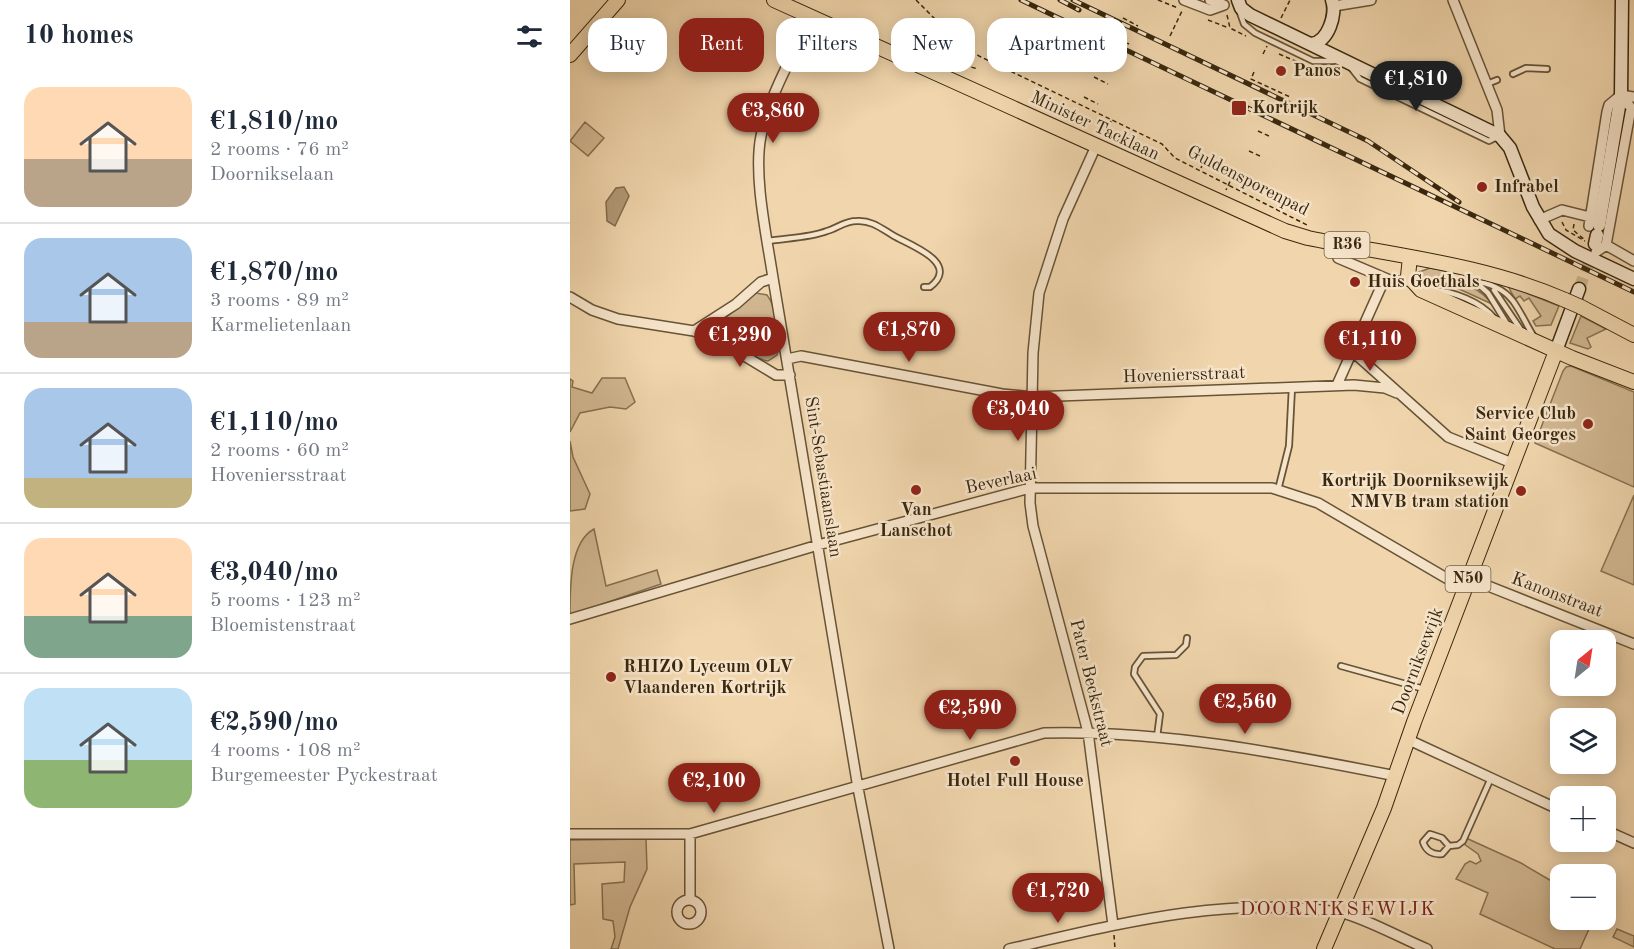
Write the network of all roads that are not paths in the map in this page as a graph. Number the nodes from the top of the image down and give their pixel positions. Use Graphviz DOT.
graph roads {
  1 [pos="618,0"];
  2 [pos="774,0"];
  3 [pos="1210,0"];
  4 [pos="1371,0"];
  5 [pos="1453,0"];
  6 [pos="1622,0"];
  7 [pos="1239,2"];
  8 [pos="1333,3"];
  9 [pos="1224,4"];
  10 [pos="1183,5"];
  11 [pos="811,16"];
  12 [pos="1240,16"];
  13 [pos="1311,44"];
  14 [pos="570,55"];
  15 [pos="1346,62"];
  16 [pos="1546,69"];
  17 [pos="1513,74"];
  18 [pos="1628,96"];
  19 [pos="1500,136"];
  20 [pos="1100,141"];
  21 [pos="1539,220"];
  22 [pos="1596,234"];
  23 [pos="768,241"];
  24 [pos="1410,256"];
  25 [pos="1338,258"];
  26 [pos="1634,261"];
  27 [pos="773,278"];
  28 [pos="1385,279"];
  29 [pos="1634,279"];
  30 [pos="1475,282"];
  31 [pos="1415,285"];
  32 [pos="1489,286"];
  33 [pos="924,287"];
  34 [pos="1580,289"];
  35 [pos="570,297"];
  36 [pos="1504,326"];
  37 [pos="694,332"];
  38 [pos="1524,335"];
  39 [pos="1634,335"];
  40 [pos="1537,342"];
  41 [pos="1352,351"];
  42 [pos="1556,351"];
  43 [pos="787,359"];
  44 [pos="790,375"];
  45 [pos="1634,382"];
  46 [pos="1337,385"];
  47 [pos="1292,387"];
  48 [pos="1397,393"];
  49 [pos="1032,397"];
  50 [pos="1512,463"];
  51 [pos="1030,488"];
  52 [pos="1278,490"];
  53 [pos="818,545"];
  54 [pos="1466,584"];
  55 [pos="570,619"];
  56 [pos="1187,638"];
  57 [pos="1634,644"];
  58 [pos="1341,666"];
  59 [pos="1426,690"];
  60 [pos="1088,732"];
  61 [pos="1157,737"];
  62 [pos="1409,740"];
  63 [pos="1396,776"];
  64 [pos="1491,778"];
  65 [pos="858,788"];
  66 [pos="1550,805"];
  67 [pos="570,834"];
  68 [pos="690,834"];
  69 [pos="1616,835"];
  70 [pos="1634,843"];
  71 [pos="1449,846"];
  72 [pos="690,899"];
  73 [pos="1340,912"];
  74 [pos="1113,925"];
  75 [pos="889,949"];
  76 [pos="1009,949"];
  77 [pos="1324,949"];
  78 [pos="1427,949"];
  1 -- 14 [label="main road"];
  2 -- 11 [label="main road, Minister Tacklaan / R36"];
  3 -- 9 [label="street"];
  4 -- 8 [label="street"];
  5 -- 19 [label="street"];
  6 -- 18 [label="street"];
  7 -- 9 [label="street"];
  7 -- 12 [label="lane"];
  7 -- 13 [label="street"];
  8 -- 13 [label="street"];
  9 -- 10 [label="street"];
  11 -- 20 [label="main road, Minister Tacklaan / R36"];
  11 -- 23 [label="street, Sint-Sebastiaanslaan"];
  12 -- 13 [label="lane"];
  12 -- 15 [label="lane"];
  13 -- 15 [label="street"];
  15 -- 19 [label="street"];
  16 -- 17 [label="lane"];
  18 -- 22 [label="street"];
  19 -- 21 [label="street"];
  20 -- 24 [label="main road, Minister Tacklaan / R36"];
  20 -- 49 [label="street, Pater Beckstraat"];
  21 -- 22 [label="street"];
  21 -- 29 [label="street"];
  22 -- 26 [label="street"];
  23 -- 27 [label="street, Sint-Sebastiaanslaan"];
  23 -- 33 [label="lane"];
  24 -- 31 [label="main road"];
  24 -- 39 [label="main road, Minister Tacklaan / R36, bridge"];
  25 -- 28 [label="street"];
  27 -- 37 [label="street"];
  27 -- 43 [label="street, Sint-Sebastiaanslaan"];
  28 -- 31 [label="street"];
  28 -- 41 [label="street"];
  30 -- 31 [label="lane"];
  30 -- 32 [label="lane"];
  30 -- 36 [label="lane"];
  31 -- 36 [label="main road"];
  32 -- 38 [label="lane"];
  32 -- 40 [label="lane"];
  34 -- 42 [label="street"];
  35 -- 37 [label="street"];
  36 -- 38 [label="main road"];
  37 -- 44 [label="street"];
  38 -- 40 [label="main road"];
  40 -- 42 [label="main road"];
  41 -- 46 [label="street"];
  41 -- 48 [label="street, Hoveniersstraat"];
  42 -- 45 [label="main road"];
  42 -- 50 [label="main road, Doorniksewijk / N50"];
  43 -- 44 [label="street, Sint-Sebastiaanslaan"];
  43 -- 49 [label="street, Hoveniersstraat"];
  44 -- 53 [label="street, Sint-Sebastiaanslaan"];
  46 -- 47 [label="street, Hoveniersstraat"];
  46 -- 48 [label="street, Hoveniersstraat"];
  47 -- 49 [label="street, Hoveniersstraat"];
  47 -- 52 [label="lane"];
  48 -- 50 [label="street, Hoveniersstraat"];
  49 -- 51 [label="street, Pater Beckstraat"];
  50 -- 54 [label="main road, Doorniksewijk / N50"];
  51 -- 52 [label="street, Beverlaai"];
  51 -- 53 [label="street, Beverlaai"];
  51 -- 60 [label="street, Pater Beckstraat"];
  52 -- 54 [label="street, Beverlaai"];
  53 -- 55 [label="street, Beverlaai"];
  53 -- 65 [label="street, Sint-Sebastiaanslaan"];
  54 -- 57 [label="street, Kanonstraat"];
  54 -- 59 [label="main road, Doorniksewijk / N50"];
  56 -- 61 [label="lane"];
  58 -- 59 [label="lane"];
  59 -- 62 [label="main road, Doorniksewijk / N50"];
  60 -- 61 [label="street"];
  60 -- 65 [label="street"];
  60 -- 74 [label="street, Pater Beckstraat"];
  61 -- 63 [label="street"];
  62 -- 63 [label="main road, Doorniksewijk / N50"];
  62 -- 64 [label="street"];
  63 -- 73 [label="main road, Doorniksewijk / N50"];
  64 -- 66 [label="street"];
  64 -- 71 [label="lane"];
  65 -- 68 [label="street"];
  65 -- 75 [label="street, Sint-Sebastiaanslaan"];
  67 -- 68 [label="street"];
  68 -- 72 [label="street"];
  69 -- 70 [label="street"];
  71 -- 71 [label="lane"];
  73 -- 74 [label="street"];
  73 -- 77 [label="main road, Doorniksewijk / N50"];
  73 -- 78 [label="street"];
  74 -- 76 [label="street"];
}
